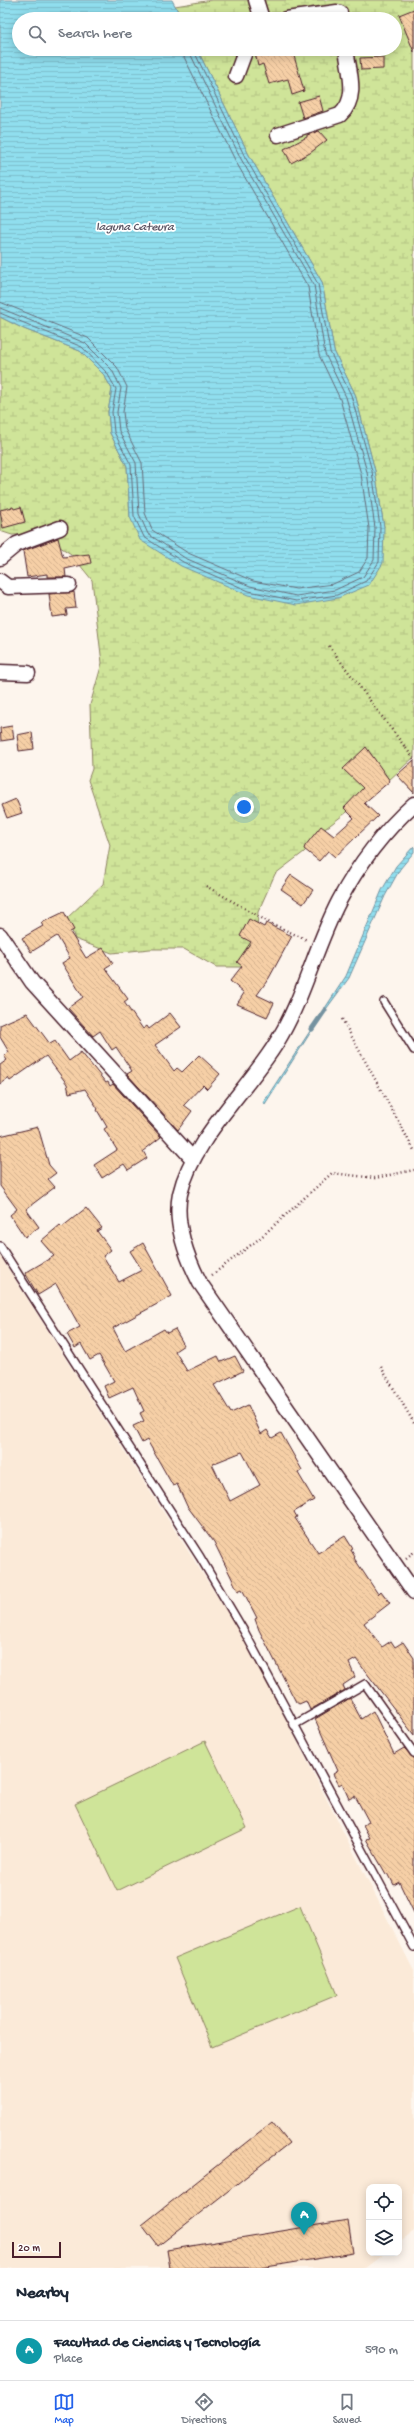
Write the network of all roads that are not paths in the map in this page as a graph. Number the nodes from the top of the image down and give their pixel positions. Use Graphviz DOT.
graph roads {
  1 [pos="256,0"];
  2 [pos="260,12"];
  3 [pos="243,56"];
  4 [pos="347,56"];
  5 [pos="236,76"];
  6 [pos="278,135"];
  7 [pos="60,528"];
  8 [pos="0,558"];
  9 [pos="0,581"];
  10 [pos="69,585"];
  11 [pos="0,672"];
  12 [pos="28,673"];
  13 [pos="414,804"];
  14 [pos="0,935"];
  15 [pos="384,1002"];
  16 [pos="414,1050"];
  17 [pos="192,1158"];
  18 [pos="0,1246"];
  19 [pos="414,1592"];
  20 [pos="294,1725"];
  21 [pos="414,1753"];
  22 [pos="414,1947"];
  1 -- 2 [label="street"];
  3 -- 5 [label="street"];
  4 -- 6 [label="street"];
  7 -- 8 [label="street"];
  9 -- 10 [label="street"];
  11 -- 12 [label="street"];
  13 -- 17 [label="street"];
  14 -- 17 [label="street"];
  15 -- 16 [label="lane"];
  17 -- 19 [label="street"];
  18 -- 20 [label="lane"];
  20 -- 21 [label="lane"];
  20 -- 22 [label="lane"];
}
